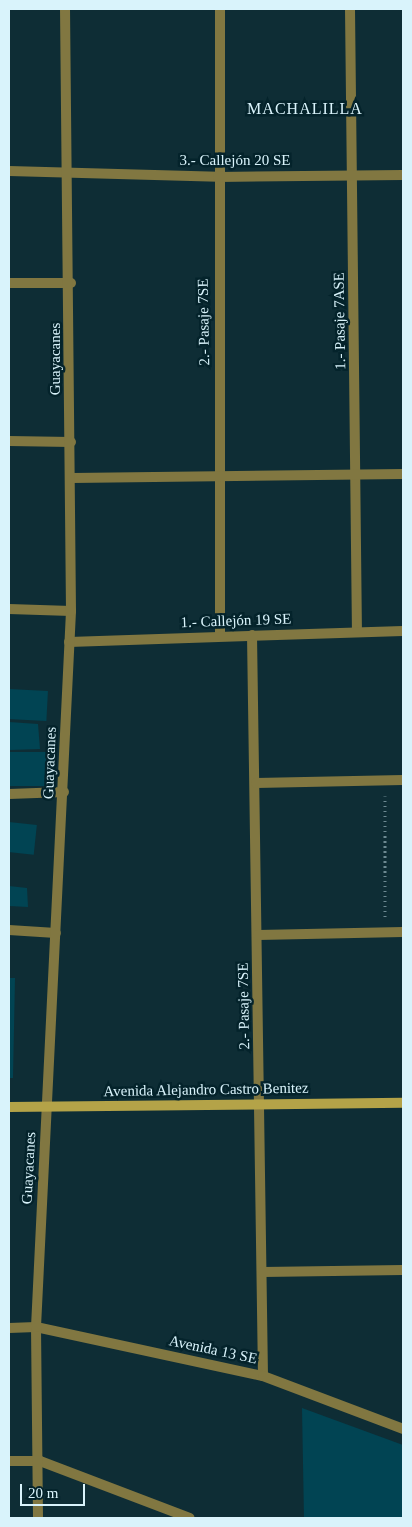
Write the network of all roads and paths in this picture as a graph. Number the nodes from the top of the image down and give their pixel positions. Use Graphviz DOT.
graph roads {
  1 [pos="65,9"];
  2 [pos="220,9"];
  3 [pos="350,9"];
  4 [pos="9,170"];
  5 [pos="66,172"];
  6 [pos="352,175"];
  7 [pos="403,175"];
  8 [pos="218,177"];
  9 [pos="9,283"];
  10 [pos="71,283"];
  11 [pos="9,441"];
  12 [pos="71,442"];
  13 [pos="403,474"];
  14 [pos="358,475"];
  15 [pos="220,476"];
  16 [pos="72,478"];
  17 [pos="9,609"];
  18 [pos="71,611"];
  19 [pos="403,631"];
  20 [pos="357,632"];
  21 [pos="252,635"];
  22 [pos="220,636"];
  23 [pos="69,642"];
  24 [pos="403,780"];
  25 [pos="385,781"];
  26 [pos="256,783"];
  27 [pos="64,792"];
  28 [pos="9,794"];
  29 [pos="9,930"];
  30 [pos="385,932"];
  31 [pos="403,932"];
  32 [pos="56,933"];
  33 [pos="258,935"];
  34 [pos="260,1103"];
  35 [pos="403,1103"];
  36 [pos="9,1107"];
  37 [pos="47,1108"];
  38 [pos="403,1270"];
  39 [pos="263,1272"];
  40 [pos="36,1327"];
  41 [pos="9,1328"];
  42 [pos="263,1376"];
  43 [pos="403,1429"];
  44 [pos="9,1461"];
  45 [pos="40,1461"];
  46 [pos="38,1518"];
  47 [pos="190,1518"];
  1 -- 5 [label="street, Guayacanes"];
  2 -- 8 [label="street, 2.- Pasaje 7SE"];
  3 -- 6 [label="street, 1.- Pasaje 7ASE"];
  4 -- 5 [label="street, 3.- Callejón 20 SE"];
  5 -- 8 [label="street, 3.- Callejón 20 SE"];
  5 -- 10 [label="street, Guayacanes"];
  6 -- 7 [label="street, 3.- Callejón 20 SE"];
  6 -- 8 [label="street, 3.- Callejón 20 SE"];
  6 -- 14 [label="street, 1.- Pasaje 7ASE"];
  8 -- 15 [label="street, 2.- Pasaje 7SE"];
  9 -- 10 [label="street"];
  10 -- 12 [label="street, Guayacanes"];
  11 -- 12 [label="street"];
  12 -- 16 [label="street, Guayacanes"];
  13 -- 14 [label="street"];
  14 -- 15 [label="street"];
  14 -- 20 [label="street, 1.- Pasaje 7ASE"];
  15 -- 16 [label="street"];
  15 -- 22 [label="street, 2.- Pasaje 7SE"];
  16 -- 18 [label="street, Guayacanes"];
  17 -- 18 [label="street"];
  18 -- 23 [label="street, Guayacanes"];
  19 -- 20 [label="street, 1.- Callejón 19 SE"];
  20 -- 21 [label="street, 1.- Callejón 19 SE"];
  21 -- 22 [label="street, 1.- Callejón 19 SE"];
  21 -- 26 [label="street, 2.- Pasaje 7SE"];
  22 -- 23 [label="street, 1.- Callejón 19 SE"];
  23 -- 27 [label="street, Guayacanes"];
  24 -- 25 [label="street"];
  25 -- 26 [label="street"];
  25 -- 30 [label="path"];
  26 -- 33 [label="street, 2.- Pasaje 7SE"];
  27 -- 28 [label="street"];
  27 -- 32 [label="street, Guayacanes"];
  29 -- 32 [label="street"];
  30 -- 31 [label="street"];
  30 -- 33 [label="street"];
  32 -- 37 [label="street, Guayacanes"];
  33 -- 34 [label="street, 2.- Pasaje 7SE"];
  34 -- 35 [label="main road, Avenida Alejandro Castro Benitez"];
  34 -- 37 [label="main road, Avenida Alejandro Castro Benitez"];
  34 -- 39 [label="street, 2.- Pasaje 7SE"];
  36 -- 37 [label="main road, Avenida Alejandro Castro Benitez"];
  37 -- 40 [label="street, Guayacanes"];
  38 -- 39 [label="street"];
  39 -- 42 [label="street, 2.- Pasaje 7SE"];
  40 -- 41 [label="street, Avenida 13 SE"];
  40 -- 42 [label="street, Avenida 13 SE"];
  40 -- 45 [label="street, Guayacanes"];
  42 -- 43 [label="street, Avenida 13 SE"];
  44 -- 45 [label="street"];
  45 -- 46 [label="street, Guayacanes"];
  45 -- 47 [label="street"];
}
